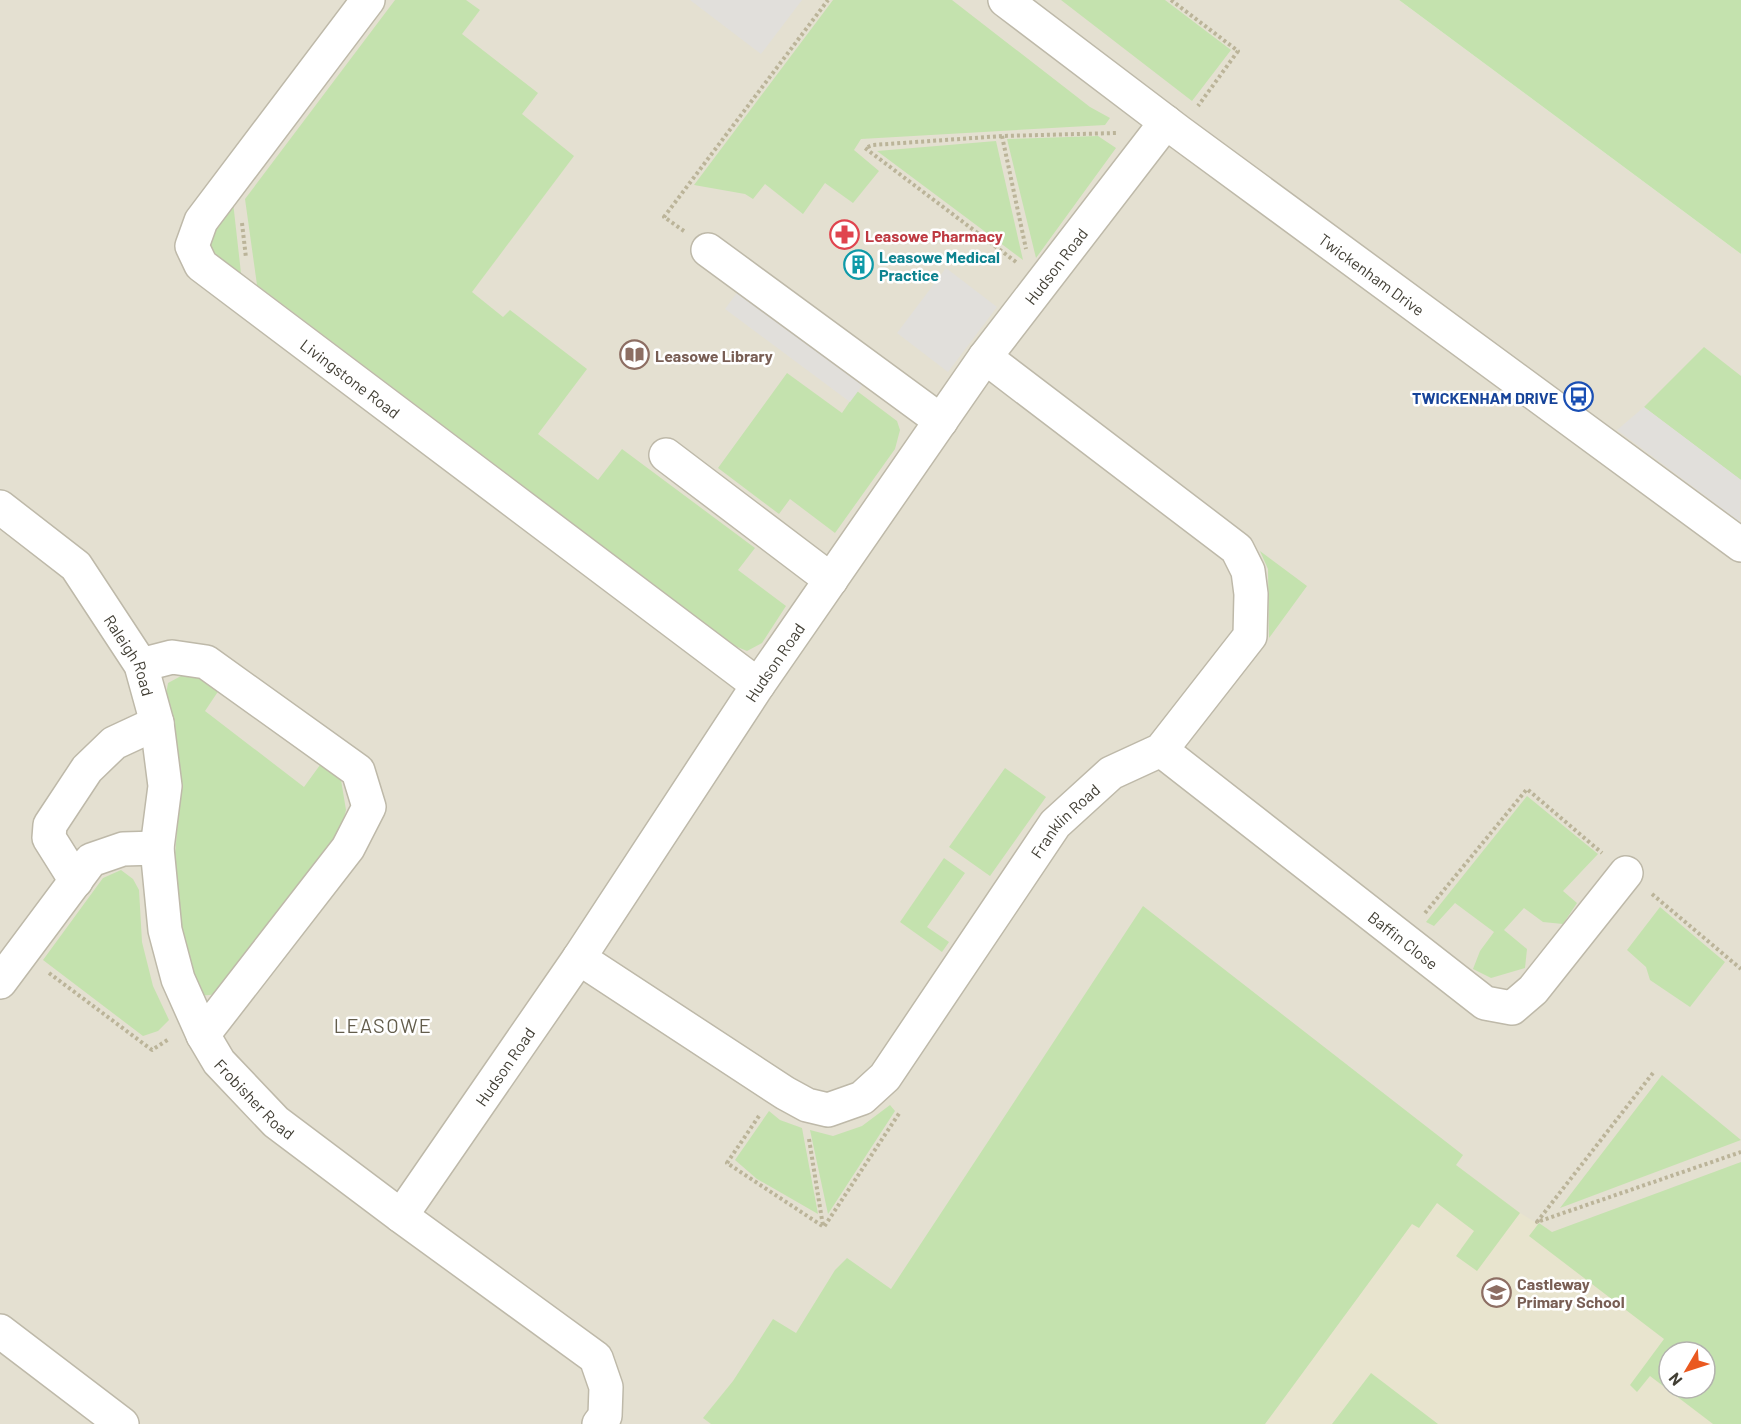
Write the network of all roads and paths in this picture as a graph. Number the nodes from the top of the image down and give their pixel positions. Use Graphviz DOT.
graph roads {
  1 [pos="368,0"];
  2 [pos="828,0"];
  3 [pos="1005,0"];
  4 [pos="1171,0"];
  5 [pos="1168,128"];
  6 [pos="1002,136"];
  7 [pos="235,176"];
  8 [pos="708,250"];
  9 [pos="1037,278"];
  10 [pos="253,306"];
  11 [pos="985,357"];
  12 [pos="941,421"];
  13 [pos="666,455"];
  14 [pos="0,507"];
  15 [pos="1741,545"];
  16 [pos="831,580"];
  17 [pos="141,665"];
  18 [pos="758,686"];
  19 [pos="157,723"];
  20 [pos="1161,750"];
  21 [pos="158,849"];
  22 [pos="1626,873"];
  23 [pos="76,881"];
  24 [pos="1404,939"];
  25 [pos="22,952"];
  26 [pos="579,958"];
  27 [pos="1741,969"];
  28 [pos="0,982"];
  29 [pos="200,1028"];
  30 [pos="1653,1073"];
  31 [pos="790,1096"];
  32 [pos="901,1109"];
  33 [pos="1741,1152"];
  34 [pos="401,1216"];
  35 [pos="824,1227"];
  36 [pos="0,1331"];
  37 [pos="123,1424"];
  38 [pos="599,1424"];
  1 -- 7 [label="street, Livingstone Road"];
  2 -- 8 [label="path"];
  3 -- 5 [label="street, Twickenham Drive"];
  4 -- 5 [label="path"];
  5 -- 6 [label="path"];
  5 -- 9 [label="street, Hudson Road"];
  5 -- 15 [label="street, Twickenham Drive"];
  6 -- 9 [label="path"];
  6 -- 9 [label="path"];
  7 -- 10 [label="path"];
  7 -- 10 [label="street, Livingstone Road"];
  8 -- 12 [label="street"];
  9 -- 11 [label="street, Hudson Road"];
  10 -- 18 [label="street, Livingstone Road"];
  11 -- 12 [label="street, Hudson Road"];
  11 -- 20 [label="street, Franklin Road"];
  12 -- 16 [label="street, Hudson Road"];
  13 -- 16 [label="street"];
  14 -- 17 [label="street, Raleigh Road"];
  16 -- 18 [label="street, Hudson Road"];
  17 -- 19 [label="street, Raleigh Road"];
  17 -- 29 [label="street"];
  18 -- 26 [label="street, Hudson Road"];
  19 -- 21 [label="street, Raleigh Road"];
  19 -- 23 [label="street"];
  20 -- 24 [label="street, Baffin Close"];
  20 -- 31 [label="street, Franklin Road"];
  21 -- 23 [label="street"];
  21 -- 29 [label="street, Frobisher Road"];
  22 -- 24 [label="street, Baffin Close"];
  22 -- 24 [label="path"];
  22 -- 27 [label="path"];
  23 -- 25 [label="street"];
  25 -- 28 [label="street"];
  25 -- 29 [label="path"];
  26 -- 31 [label="street, Franklin Road"];
  26 -- 34 [label="street, Hudson Road"];
  29 -- 34 [label="street, Frobisher Road"];
  30 -- 33 [label="path"];
  31 -- 35 [label="path"];
  31 -- 35 [label="path"];
  32 -- 35 [label="path"];
  34 -- 38 [label="street, Frobisher Road"];
  36 -- 37 [label="street"];
}
